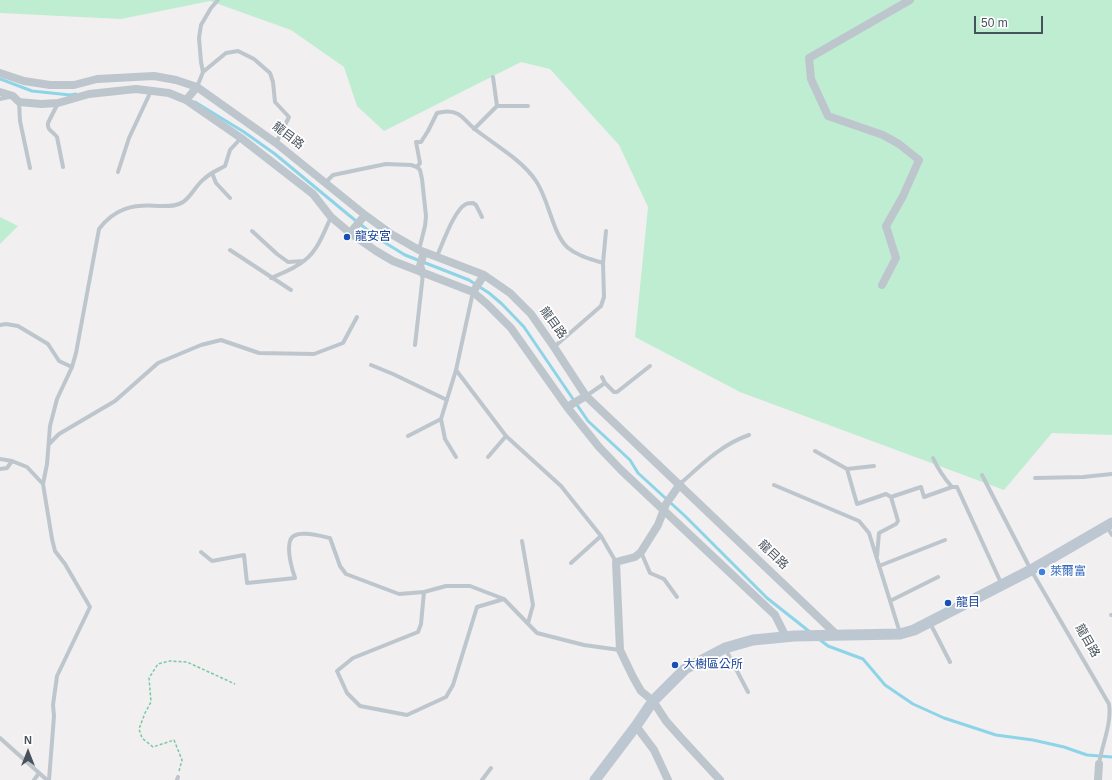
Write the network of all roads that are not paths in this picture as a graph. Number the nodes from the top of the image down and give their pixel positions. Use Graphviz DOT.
graph roads {
  1 [pos="218,0"];
  2 [pos="910,0"];
  3 [pos="203,72"];
  4 [pos="0,73"];
  5 [pos="493,77"];
  6 [pos="196,88"];
  7 [pos="152,90"];
  8 [pos="0,92"];
  9 [pos="0,99"];
  10 [pos="16,99"];
  11 [pos="187,99"];
  12 [pos="58,103"];
  13 [pos="496,106"];
  14 [pos="528,106"];
  15 [pos="474,129"];
  16 [pos="241,138"];
  17 [pos="276,143"];
  18 [pos="63,167"];
  19 [pos="417,167"];
  20 [pos="30,168"];
  21 [pos="118,172"];
  22 [pos="212,173"];
  23 [pos="326,182"];
  24 [pos="230,198"];
  25 [pos="363,216"];
  26 [pos="331,217"];
  27 [pos="482,217"];
  28 [pos="252,231"];
  29 [pos="606,231"];
  30 [pos="351,232"];
  31 [pos="230,250"];
  32 [pos="422,252"];
  33 [pos="437,256"];
  34 [pos="304,261"];
  35 [pos="603,263"];
  36 [pos="422,270"];
  37 [pos="272,278"];
  38 [pos="482,278"];
  39 [pos="882,285"];
  40 [pos="291,290"];
  41 [pos="473,291"];
  42 [pos="356,317"];
  43 [pos="0,325"];
  44 [pos="415,345"];
  45 [pos="554,347"];
  46 [pos="371,365"];
  47 [pos="650,366"];
  48 [pos="72,367"];
  49 [pos="456,370"];
  50 [pos="602,377"];
  51 [pos="605,383"];
  52 [pos="584,397"];
  53 [pos="446,400"];
  54 [pos="568,406"];
  55 [pos="441,419"];
  56 [pos="749,435"];
  57 [pos="408,436"];
  58 [pos="506,436"];
  59 [pos="49,444"];
  60 [pos="815,451"];
  61 [pos="456,457"];
  62 [pos="488,457"];
  63 [pos="933,458"];
  64 [pos="0,459"];
  65 [pos="12,461"];
  66 [pos="874,466"];
  67 [pos="847,468"];
  68 [pos="0,469"];
  69 [pos="1112,474"];
  70 [pos="982,475"];
  71 [pos="1035,478"];
  72 [pos="43,484"];
  73 [pos="774,484"];
  74 [pos="678,487"];
  75 [pos="952,487"];
  76 [pos="891,497"];
  77 [pos="665,507"];
  78 [pos="1110,528"];
  79 [pos="601,536"];
  80 [pos="945,540"];
  81 [pos="522,541"];
  82 [pos="201,552"];
  83 [pos="642,552"];
  84 [pos="877,559"];
  85 [pos="616,562"];
  86 [pos="571,563"];
  87 [pos="879,566"];
  88 [pos="1031,570"];
  89 [pos="938,577"];
  90 [pos="1002,585"];
  91 [pos="424,592"];
  92 [pos="677,597"];
  93 [pos="504,600"];
  94 [pos="890,601"];
  95 [pos="528,623"];
  96 [pos="930,623"];
  97 [pos="900,634"];
  98 [pos="790,636"];
  99 [pos="838,636"];
  100 [pos="725,648"];
  101 [pos="620,650"];
  102 [pos="950,662"];
  103 [pos="748,692"];
  104 [pos="653,701"];
  105 [pos="636,726"];
  106 [pos="0,738"];
  107 [pos="1099,764"];
  108 [pos="491,768"];
  109 [pos="40,773"];
  110 [pos="34,780"];
  111 [pos="48,780"];
  112 [pos="482,780"];
  113 [pos="595,780"];
  114 [pos="668,780"];
  115 [pos="720,780"];
  116 [pos="1098,780"];
  1 -- 3 [label="lane"];
  2 -- 39 [label="street"];
  3 -- 6 [label="lane"];
  3 -- 17 [label="lane"];
  4 -- 6 [label="street, 龍目路"];
  5 -- 13 [label="lane"];
  6 -- 11 [label="street"];
  6 -- 17 [label="street, 龍目路"];
  7 -- 11 [label="street"];
  7 -- 12 [label="street"];
  7 -- 21 [label="lane"];
  8 -- 10 [label="street"];
  9 -- 10 [label="lane"];
  10 -- 12 [label="street"];
  10 -- 20 [label="lane"];
  11 -- 16 [label="street"];
  12 -- 18 [label="lane"];
  13 -- 14 [label="lane"];
  13 -- 15 [label="lane"];
  15 -- 19 [label="lane"];
  15 -- 35 [label="lane"];
  16 -- 22 [label="lane"];
  16 -- 26 [label="street"];
  17 -- 23 [label="street, 龍目路"];
  19 -- 23 [label="lane"];
  19 -- 32 [label="lane"];
  22 -- 24 [label="lane"];
  22 -- 48 [label="lane"];
  23 -- 25 [label="street, 龍目路"];
  25 -- 30 [label="street"];
  25 -- 32 [label="street, 龍目路"];
  26 -- 30 [label="street"];
  26 -- 34 [label="lane"];
  27 -- 33 [label="lane"];
  28 -- 34 [label="lane"];
  29 -- 35 [label="lane"];
  30 -- 36 [label="street"];
  31 -- 37 [label="lane"];
  32 -- 33 [label="street, 龍目路"];
  32 -- 36 [label="street"];
  33 -- 38 [label="street, 龍目路"];
  34 -- 37 [label="lane"];
  35 -- 45 [label="lane"];
  36 -- 41 [label="street"];
  36 -- 44 [label="lane"];
  37 -- 40 [label="lane"];
  38 -- 41 [label="street"];
  38 -- 45 [label="street, 龍目路"];
  41 -- 49 [label="lane"];
  41 -- 54 [label="street"];
  42 -- 59 [label="lane"];
  43 -- 48 [label="lane"];
  45 -- 52 [label="street, 龍目路"];
  46 -- 53 [label="lane"];
  47 -- 51 [label="lane"];
  48 -- 59 [label="lane"];
  49 -- 53 [label="lane"];
  49 -- 58 [label="lane"];
  50 -- 51 [label="lane"];
  51 -- 52 [label="lane"];
  52 -- 54 [label="street"];
  52 -- 74 [label="street, 龍目路"];
  53 -- 55 [label="lane"];
  54 -- 77 [label="street"];
  55 -- 57 [label="lane"];
  55 -- 61 [label="lane"];
  56 -- 74 [label="lane"];
  58 -- 62 [label="lane"];
  58 -- 79 [label="lane"];
  59 -- 72 [label="lane"];
  60 -- 67 [label="lane"];
  63 -- 75 [label="lane"];
  64 -- 65 [label="lane"];
  65 -- 68 [label="lane"];
  65 -- 72 [label="lane"];
  66 -- 67 [label="lane"];
  67 -- 76 [label="lane"];
  69 -- 71 [label="lane"];
  70 -- 88 [label="lane, 龍目路"];
  72 -- 111 [label="lane"];
  73 -- 84 [label="lane"];
  74 -- 77 [label="street"];
  74 -- 99 [label="street, 龍目路"];
  75 -- 76 [label="lane"];
  75 -- 90 [label="lane"];
  76 -- 84 [label="lane"];
  77 -- 83 [label="street"];
  77 -- 98 [label="street"];
  78 -- 88 [label="street"];
  79 -- 85 [label="lane"];
  79 -- 86 [label="lane"];
  80 -- 87 [label="lane"];
  81 -- 95 [label="lane"];
  82 -- 91 [label="lane"];
  83 -- 85 [label="street"];
  83 -- 92 [label="lane"];
  84 -- 87 [label="lane"];
  85 -- 101 [label="street"];
  87 -- 94 [label="lane"];
  88 -- 90 [label="street"];
  88 -- 107 [label="lane, 龍目路"];
  89 -- 94 [label="lane"];
  90 -- 96 [label="street"];
  91 -- 93 [label="lane"];
  91 -- 93 [label="lane"];
  93 -- 95 [label="lane"];
  94 -- 97 [label="lane"];
  95 -- 101 [label="lane"];
  96 -- 97 [label="street"];
  96 -- 102 [label="lane"];
  97 -- 99 [label="street"];
  98 -- 99 [label="street"];
  98 -- 100 [label="street"];
  100 -- 103 [label="lane"];
  100 -- 104 [label="street"];
  101 -- 104 [label="street"];
  104 -- 105 [label="street"];
  104 -- 115 [label="street"];
  105 -- 113 [label="street"];
  105 -- 114 [label="street"];
  106 -- 109 [label="lane"];
  107 -- 116 [label="street"];
  108 -- 112 [label="lane"];
  109 -- 110 [label="lane"];
  109 -- 111 [label="lane"];
}
